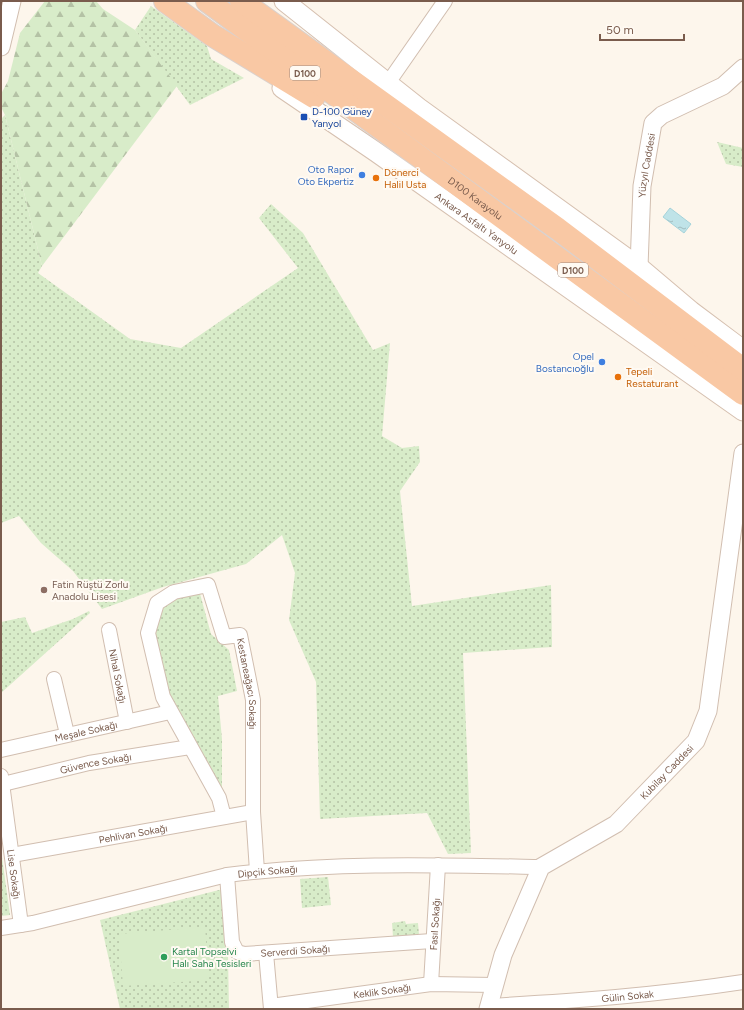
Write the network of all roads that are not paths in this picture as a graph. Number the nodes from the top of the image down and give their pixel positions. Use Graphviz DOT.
graph roads {
  1 [pos="12,1"];
  2 [pos="165,1"];
  3 [pos="207,1"];
  4 [pos="241,1"];
  5 [pos="254,1"];
  6 [pos="284,1"];
  7 [pos="446,1"];
  8 [pos="212,35"];
  9 [pos="1,47"];
  10 [pos="312,50"];
  11 [pos="743,68"];
  12 [pos="388,83"];
  13 [pos="403,146"];
  14 [pos="558,229"];
  15 [pos="639,267"];
  16 [pos="691,311"];
  17 [pos="743,350"];
  18 [pos="694,359"];
  19 [pos="743,369"];
  20 [pos="743,394"];
  21 [pos="743,406"];
  22 [pos="743,411"];
  23 [pos="743,453"];
  24 [pos="109,630"];
  25 [pos="54,679"];
  26 [pos="170,712"];
  27 [pos="127,722"];
  28 [pos="67,734"];
  29 [pos="190,747"];
  30 [pos="1,750"];
  31 [pos="2,780"];
  32 [pos="253,812"];
  33 [pos="224,817"];
  34 [pos="12,855"];
  35 [pos="438,865"];
  36 [pos="541,867"];
  37 [pos="257,871"];
  38 [pos="227,875"];
  39 [pos="21,925"];
  40 [pos="1,928"];
  41 [pos="432,941"];
  42 [pos="266,953"];
  43 [pos="743,982"];
  44 [pos="431,984"];
  45 [pos="494,985"];
  46 [pos="488,1007"];
  47 [pos="271,1008"];
  1 -- 9 [label="street"];
  2 -- 8 [label="highway"];
  3 -- 13 [label="highway, D100 Karayolu / D100"];
  4 -- 10 [label="highway, D100"];
  5 -- 10 [label="highway"];
  6 -- 12 [label="main road"];
  7 -- 12 [label="street"];
  8 -- 13 [label="highway"];
  8 -- 22 [label="main road, Ankara Asfaltı Yanyolu"];
  10 -- 14 [label="highway, D100"];
  11 -- 15 [label="street, Yüzyıl Caddesi"];
  12 -- 15 [label="main road"];
  13 -- 18 [label="highway, D100 Karayolu / D100"];
  14 -- 16 [label="highway, D100"];
  14 -- 19 [label="highway, D100"];
  15 -- 16 [label="main road"];
  16 -- 17 [label="main road"];
  18 -- 20 [label="highway, D100 Karayolu / D100"];
  18 -- 21 [label="highway"];
  23 -- 36 [label="street, Kubilay Caddesi"];
  24 -- 27 [label="street, Nihal Sokağı"];
  25 -- 28 [label="street"];
  26 -- 27 [label="street, Meşale Sokağı"];
  26 -- 29 [label="street, Kestaneağacı Sokağı"];
  26 -- 32 [label="street, Kestaneağacı Sokağı"];
  27 -- 28 [label="street, Meşale Sokağı"];
  28 -- 30 [label="street, Meşale Sokağı"];
  29 -- 31 [label="street, Güvence Sokağı"];
  29 -- 33 [label="street, Kestaneağacı Sokağı"];
  31 -- 34 [label="street, Lise Sokağı"];
  32 -- 33 [label="street, Pehlivan Sokağı"];
  32 -- 37 [label="street, Kestaneağacı Sokağı"];
  33 -- 34 [label="street, Pehlivan Sokağı"];
  34 -- 39 [label="street, Lise Sokağı"];
  35 -- 36 [label="street, Dipçik Sokağı"];
  35 -- 37 [label="street, Dipçik Sokağı"];
  35 -- 41 [label="street, Fasıl Sokağı"];
  36 -- 45 [label="street"];
  37 -- 38 [label="street, Dipçik Sokağı"];
  38 -- 39 [label="street, Dipçik Sokağı"];
  38 -- 42 [label="street, Serverdi Sokağı"];
  39 -- 40 [label="street, Dipçik Sokağı"];
  41 -- 42 [label="street, Serverdi Sokağı"];
  41 -- 44 [label="street, Fasıl Sokağı"];
  42 -- 47 [label="street"];
  43 -- 46 [label="street, Gülin Sokak"];
  44 -- 45 [label="street, Keklik Sokağı"];
  44 -- 47 [label="street, Keklik Sokağı"];
  45 -- 46 [label="street"];
}
